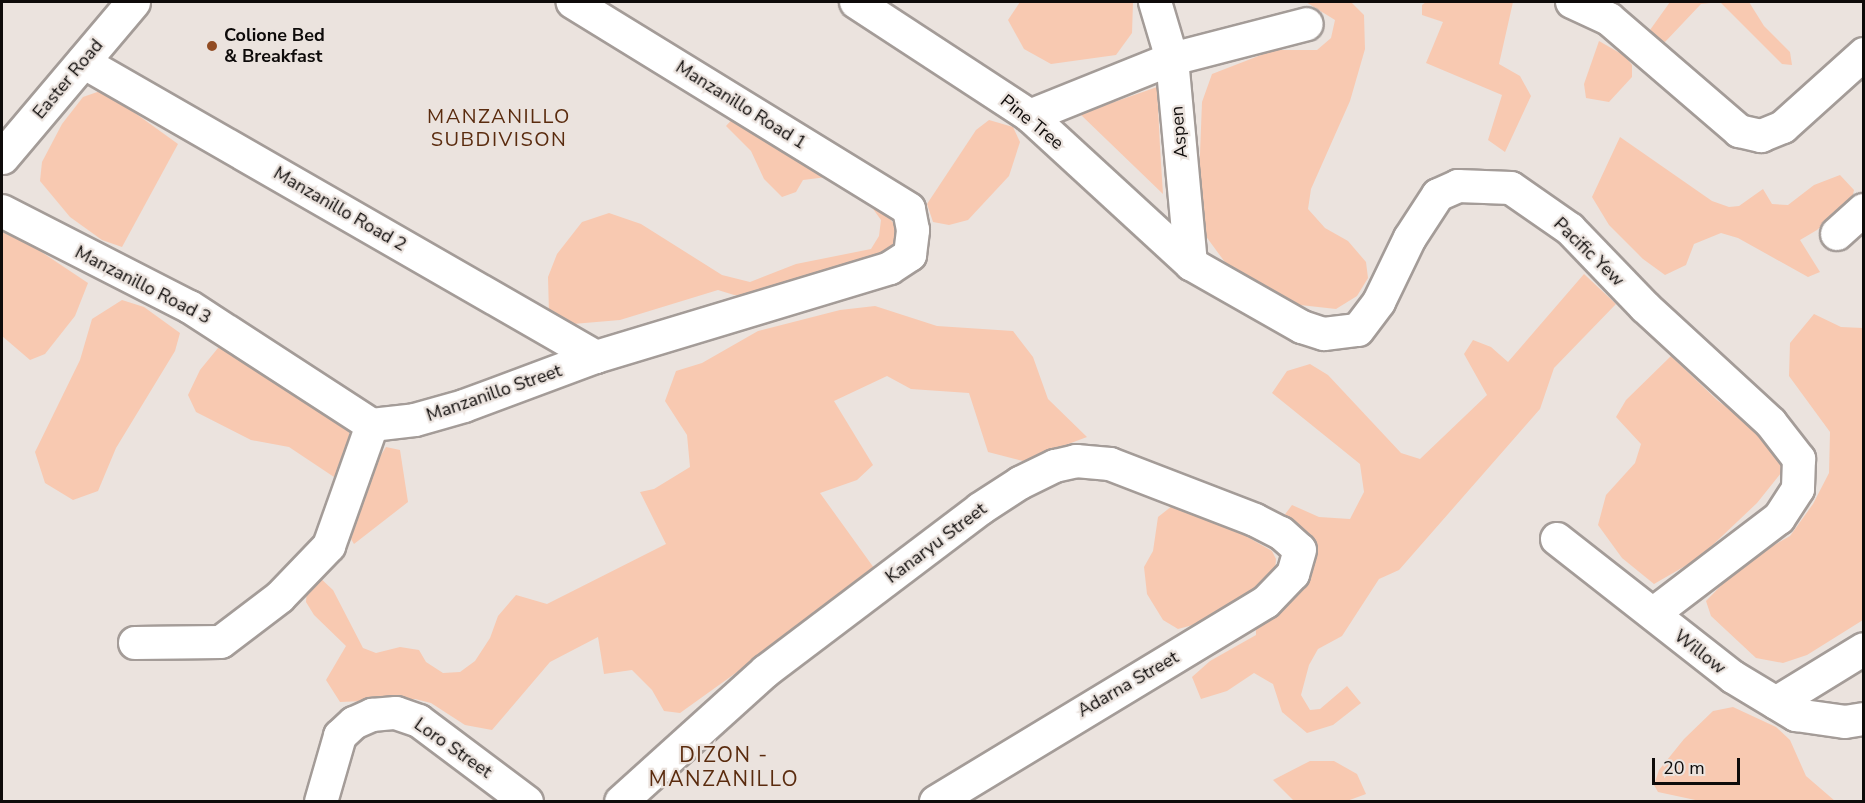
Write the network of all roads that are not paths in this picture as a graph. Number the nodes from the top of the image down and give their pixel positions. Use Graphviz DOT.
graph roads {
  1 [pos="133,2"];
  2 [pos="573,2"];
  3 [pos="856,2"];
  4 [pos="1155,2"];
  5 [pos="1572,2"];
  6 [pos="1619,10"];
  7 [pos="1307,24"];
  8 [pos="1863,54"];
  9 [pos="1172,60"];
  10 [pos="83,62"];
  11 [pos="1030,116"];
  12 [pos="2,157"];
  13 [pos="909,208"];
  14 [pos="1863,210"];
  15 [pos="2,211"];
  16 [pos="1837,234"];
  17 [pos="1191,264"];
  18 [pos="596,357"];
  19 [pos="372,425"];
  20 [pos="1557,539"];
  21 [pos="1300,550"];
  22 [pos="1653,614"];
  23 [pos="135,643"];
  24 [pos="1863,649"];
  25 [pos="1776,703"];
  26 [pos="1863,719"];
  27 [pos="321,801"];
  28 [pos="527,801"];
  29 [pos="621,801"];
  30 [pos="936,801"];
  1 -- 10 [label="main road, Easter Road"];
  2 -- 13 [label="street, Manzanillo Road 1"];
  3 -- 11 [label="street, Pine Tree"];
  4 -- 9 [label="street, Aspen"];
  5 -- 6 [label="street"];
  6 -- 8 [label="street"];
  7 -- 9 [label="street"];
  9 -- 11 [label="street"];
  9 -- 17 [label="street, Aspen"];
  10 -- 12 [label="main road, Easter Road"];
  10 -- 18 [label="street, Manzanillo Road 2"];
  11 -- 17 [label="street, Pine Tree"];
  13 -- 18 [label="street, Manzanillo Street"];
  14 -- 16 [label="street"];
  15 -- 19 [label="street, Manzanillo Road 3"];
  17 -- 22 [label="street, Pacific Yew"];
  18 -- 19 [label="street, Manzanillo Street"];
  19 -- 23 [label="street"];
  20 -- 22 [label="street, Willow"];
  21 -- 29 [label="street, Kanaryu Street"];
  21 -- 30 [label="street, Adarna Street"];
  22 -- 25 [label="street, Willow"];
  24 -- 25 [label="street"];
  25 -- 26 [label="street, Willow"];
  27 -- 28 [label="street, Loro Street"];
}
